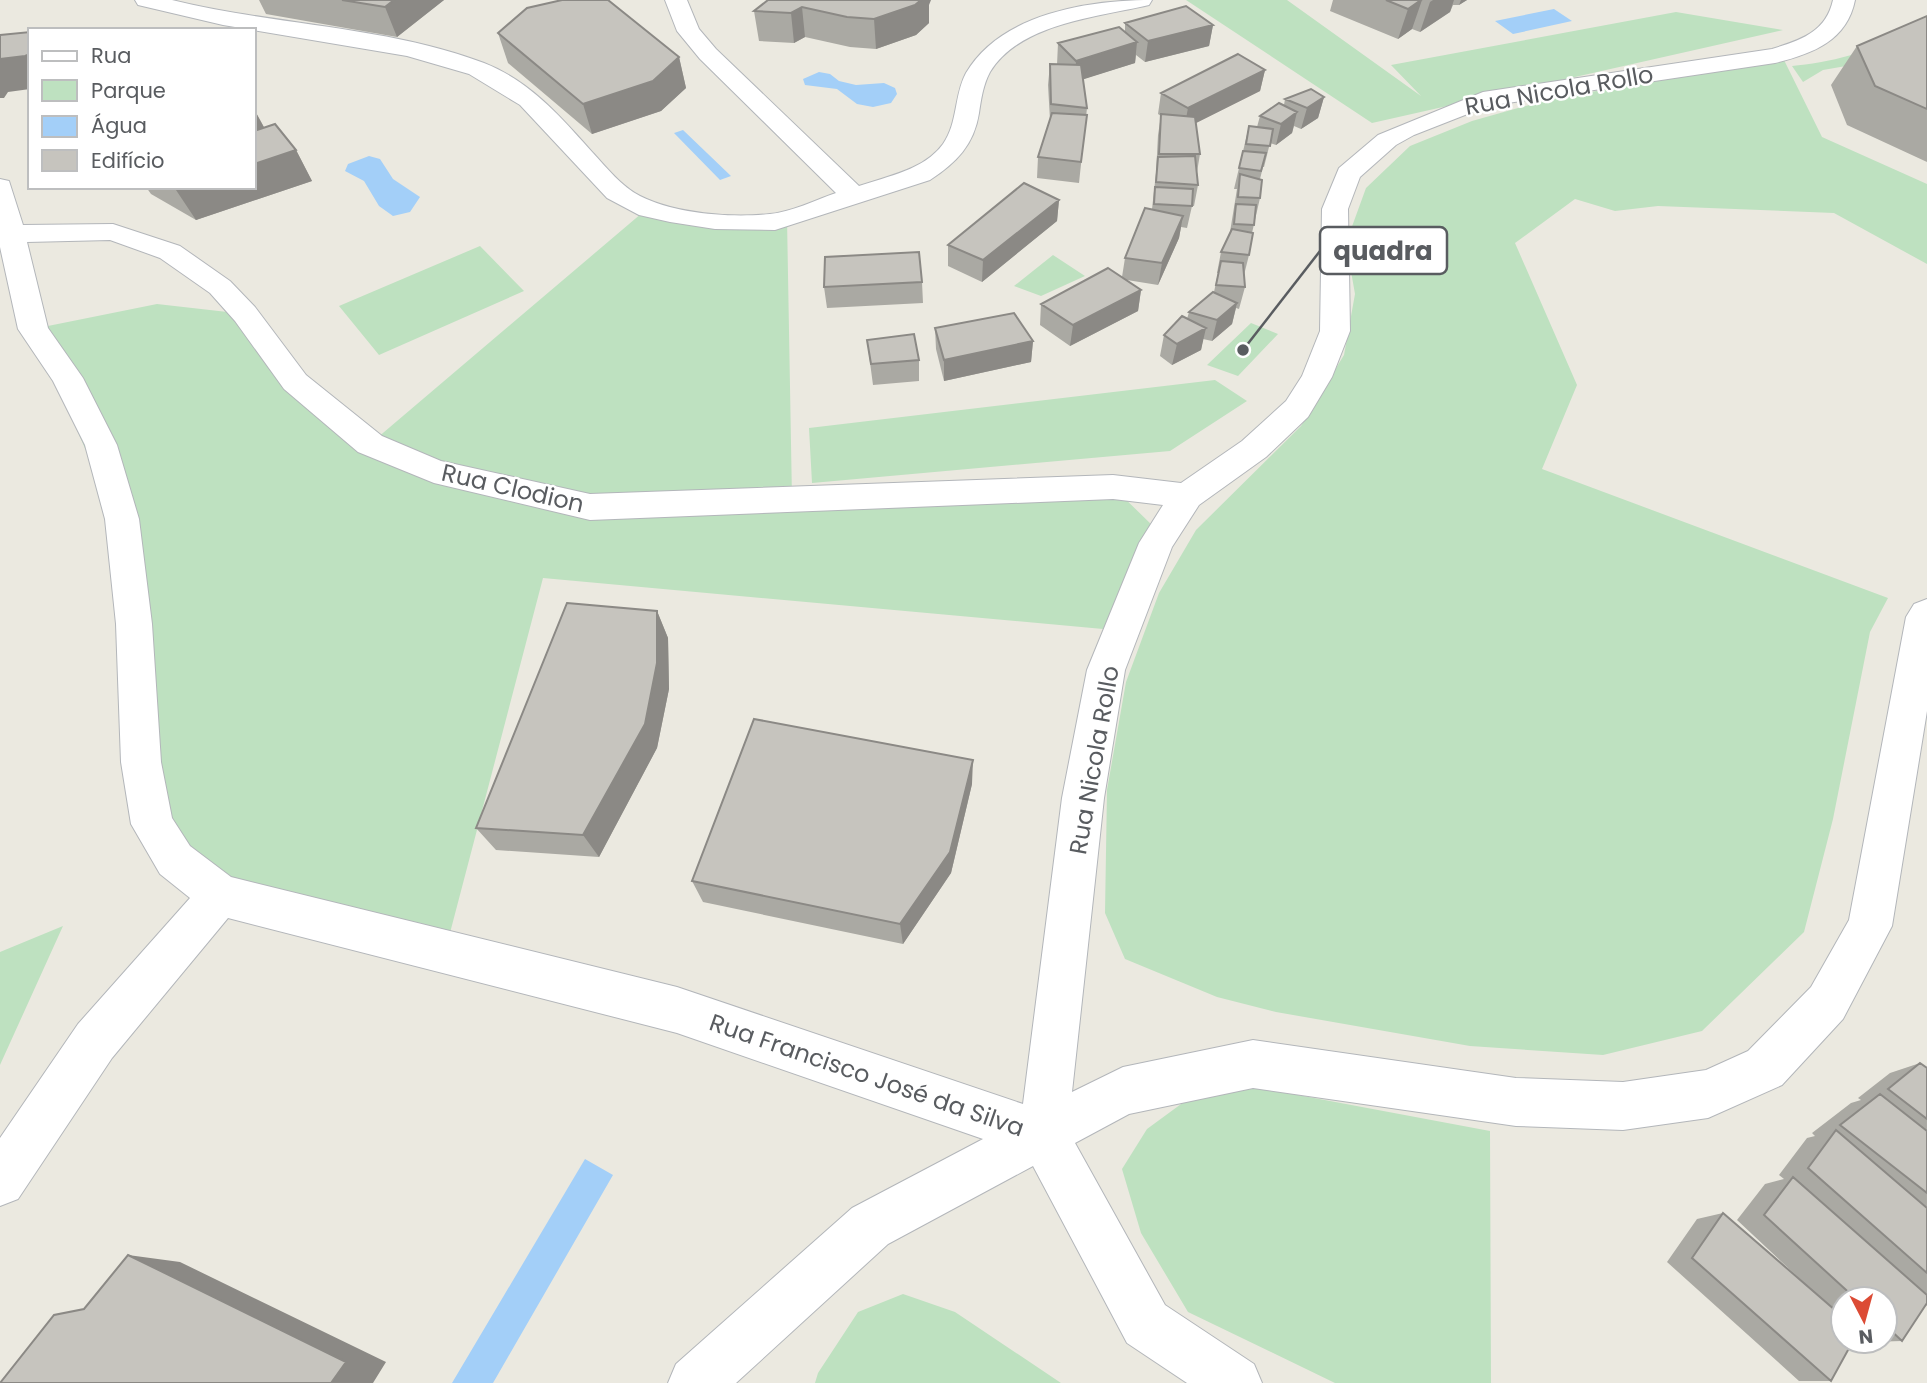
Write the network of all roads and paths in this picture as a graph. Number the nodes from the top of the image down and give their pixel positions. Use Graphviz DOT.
graph roads {
  1 [pos="146,0"];
  2 [pos="676,0"];
  3 [pos="1141,0"];
  4 [pos="1844,0"];
  5 [pos="0,187"];
  6 [pos="854,196"];
  7 [pos="10,234"];
  8 [pos="1187,496"];
  9 [pos="1927,614"];
  10 [pos="220,895"];
  11 [pos="1043,1135"];
  12 [pos="0,1181"];
  13 [pos="695,1383"];
  14 [pos="1235,1383"];
  1 -- 6 [label="street"];
  2 -- 6 [label="street"];
  3 -- 6 [label="street"];
  4 -- 8 [label="street, Rua Nicola Rollo"];
  5 -- 7 [label="street"];
  7 -- 8 [label="street, Rua Clodion"];
  7 -- 10 [label="street"];
  8 -- 11 [label="street, Rua Nicola Rollo"];
  9 -- 11 [label="street, Rua Francisco José da Silva"];
  10 -- 11 [label="street, Rua Francisco José da Silva"];
  10 -- 12 [label="street"];
  11 -- 13 [label="street"];
  11 -- 14 [label="street"];
}
